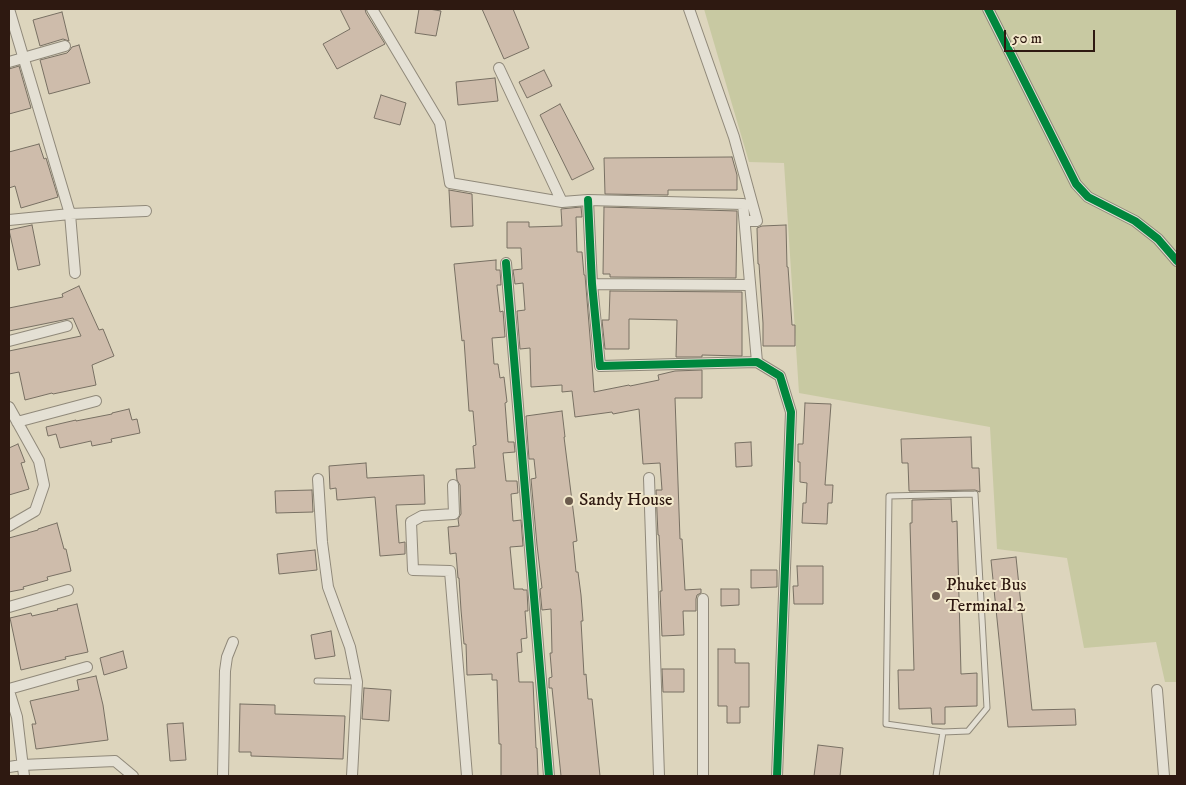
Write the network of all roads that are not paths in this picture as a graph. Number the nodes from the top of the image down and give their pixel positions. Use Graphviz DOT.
graph roads {
  1 [pos="372,9"];
  2 [pos="689,9"];
  3 [pos="988,9"];
  4 [pos="9,10"];
  5 [pos="65,46"];
  6 [pos="23,58"];
  7 [pos="9,62"];
  8 [pos="499,68"];
  9 [pos="588,200"];
  10 [pos="562,202"];
  11 [pos="146,211"];
  12 [pos="70,214"];
  13 [pos="9,220"];
  14 [pos="744,221"];
  15 [pos="1177,261"];
  16 [pos="506,263"];
  17 [pos="75,273"];
  18 [pos="592,284"];
  19 [pos="750,285"];
  20 [pos="67,326"];
  21 [pos="9,341"];
  22 [pos="757,362"];
  23 [pos="96,401"];
  24 [pos="9,407"];
  25 [pos="17,422"];
  26 [pos="649,478"];
  27 [pos="318,479"];
  28 [pos="453,485"];
  29 [pos="9,526"];
  30 [pos="68,590"];
  31 [pos="703,600"];
  32 [pos="9,607"];
  33 [pos="233,642"];
  34 [pos="87,667"];
  35 [pos="317,681"];
  36 [pos="357,682"];
  37 [pos="9,690"];
  38 [pos="1157,690"];
  39 [pos="943,732"];
  40 [pos="22,765"];
  41 [pos="9,767"];
  42 [pos="24,776"];
  43 [pos="133,776"];
  44 [pos="223,776"];
  45 [pos="352,776"];
  46 [pos="467,776"];
  47 [pos="549,776"];
  48 [pos="659,776"];
  49 [pos="703,776"];
  50 [pos="777,776"];
  51 [pos="936,776"];
  52 [pos="1164,776"];
  1 -- 10 [label="street"];
  2 -- 14 [label="street"];
  3 -- 15 [label="street"];
  4 -- 6 [label="street"];
  5 -- 6 [label="street"];
  6 -- 7 [label="street"];
  6 -- 12 [label="street"];
  8 -- 10 [label="street"];
  9 -- 10 [label="street"];
  9 -- 14 [label="street"];
  9 -- 18 [label="street"];
  11 -- 12 [label="street"];
  12 -- 13 [label="street"];
  12 -- 17 [label="street"];
  14 -- 19 [label="street"];
  16 -- 47 [label="street"];
  18 -- 19 [label="street"];
  18 -- 22 [label="street"];
  19 -- 22 [label="street"];
  20 -- 21 [label="street"];
  22 -- 50 [label="street"];
  23 -- 25 [label="street"];
  24 -- 25 [label="street"];
  25 -- 29 [label="street"];
  26 -- 48 [label="street"];
  27 -- 36 [label="street"];
  28 -- 46 [label="street"];
  30 -- 32 [label="street"];
  31 -- 49 [label="street"];
  33 -- 44 [label="street"];
  34 -- 37 [label="street"];
  35 -- 36 [label="lane"];
  36 -- 45 [label="street"];
  37 -- 40 [label="street"];
  38 -- 52 [label="street"];
  39 -- 39 [label="lane"];
  39 -- 51 [label="lane"];
  40 -- 41 [label="street"];
  40 -- 42 [label="street"];
  40 -- 43 [label="street"];
}
